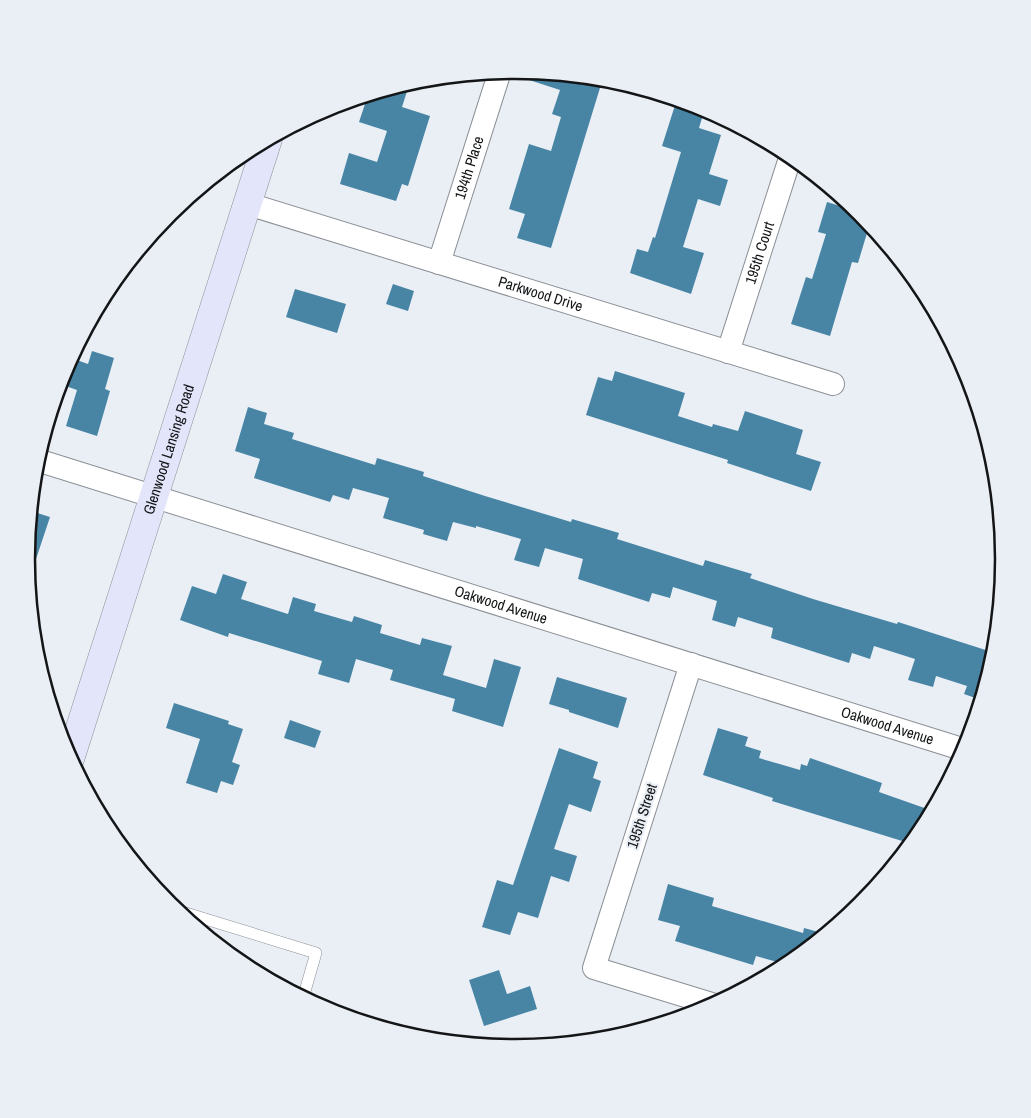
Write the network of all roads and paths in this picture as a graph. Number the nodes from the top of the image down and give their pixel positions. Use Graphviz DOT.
graph roads {
  1 [pos="497,79"];
  2 [pos="265,149"];
  3 [pos="788,164"];
  4 [pos="248,204"];
  5 [pos="439,263"];
  6 [pos="728,352"];
  7 [pos="833,384"];
  8 [pos="45,462"];
  9 [pos="154,498"];
  10 [pos="691,664"];
  11 [pos="74,747"];
  12 [pos="957,747"];
  13 [pos="194,916"];
  14 [pos="305,991"];
  15 [pos="702,1001"];
  1 -- 5 [label="street, 194th Place"];
  2 -- 4 [label="main road, Glenwood Lansing Road"];
  3 -- 6 [label="street, 195th Court"];
  4 -- 5 [label="street, Parkwood Drive"];
  4 -- 9 [label="main road, Glenwood Lansing Road"];
  5 -- 6 [label="street, Parkwood Drive"];
  6 -- 7 [label="street, Parkwood Drive"];
  8 -- 9 [label="street, Oakwood Avenue"];
  9 -- 10 [label="street, Oakwood Avenue"];
  9 -- 11 [label="main road, Glenwood Lansing Road"];
  10 -- 12 [label="street, Oakwood Avenue"];
  10 -- 15 [label="street, 195th Street"];
  13 -- 14 [label="lane"];
}
